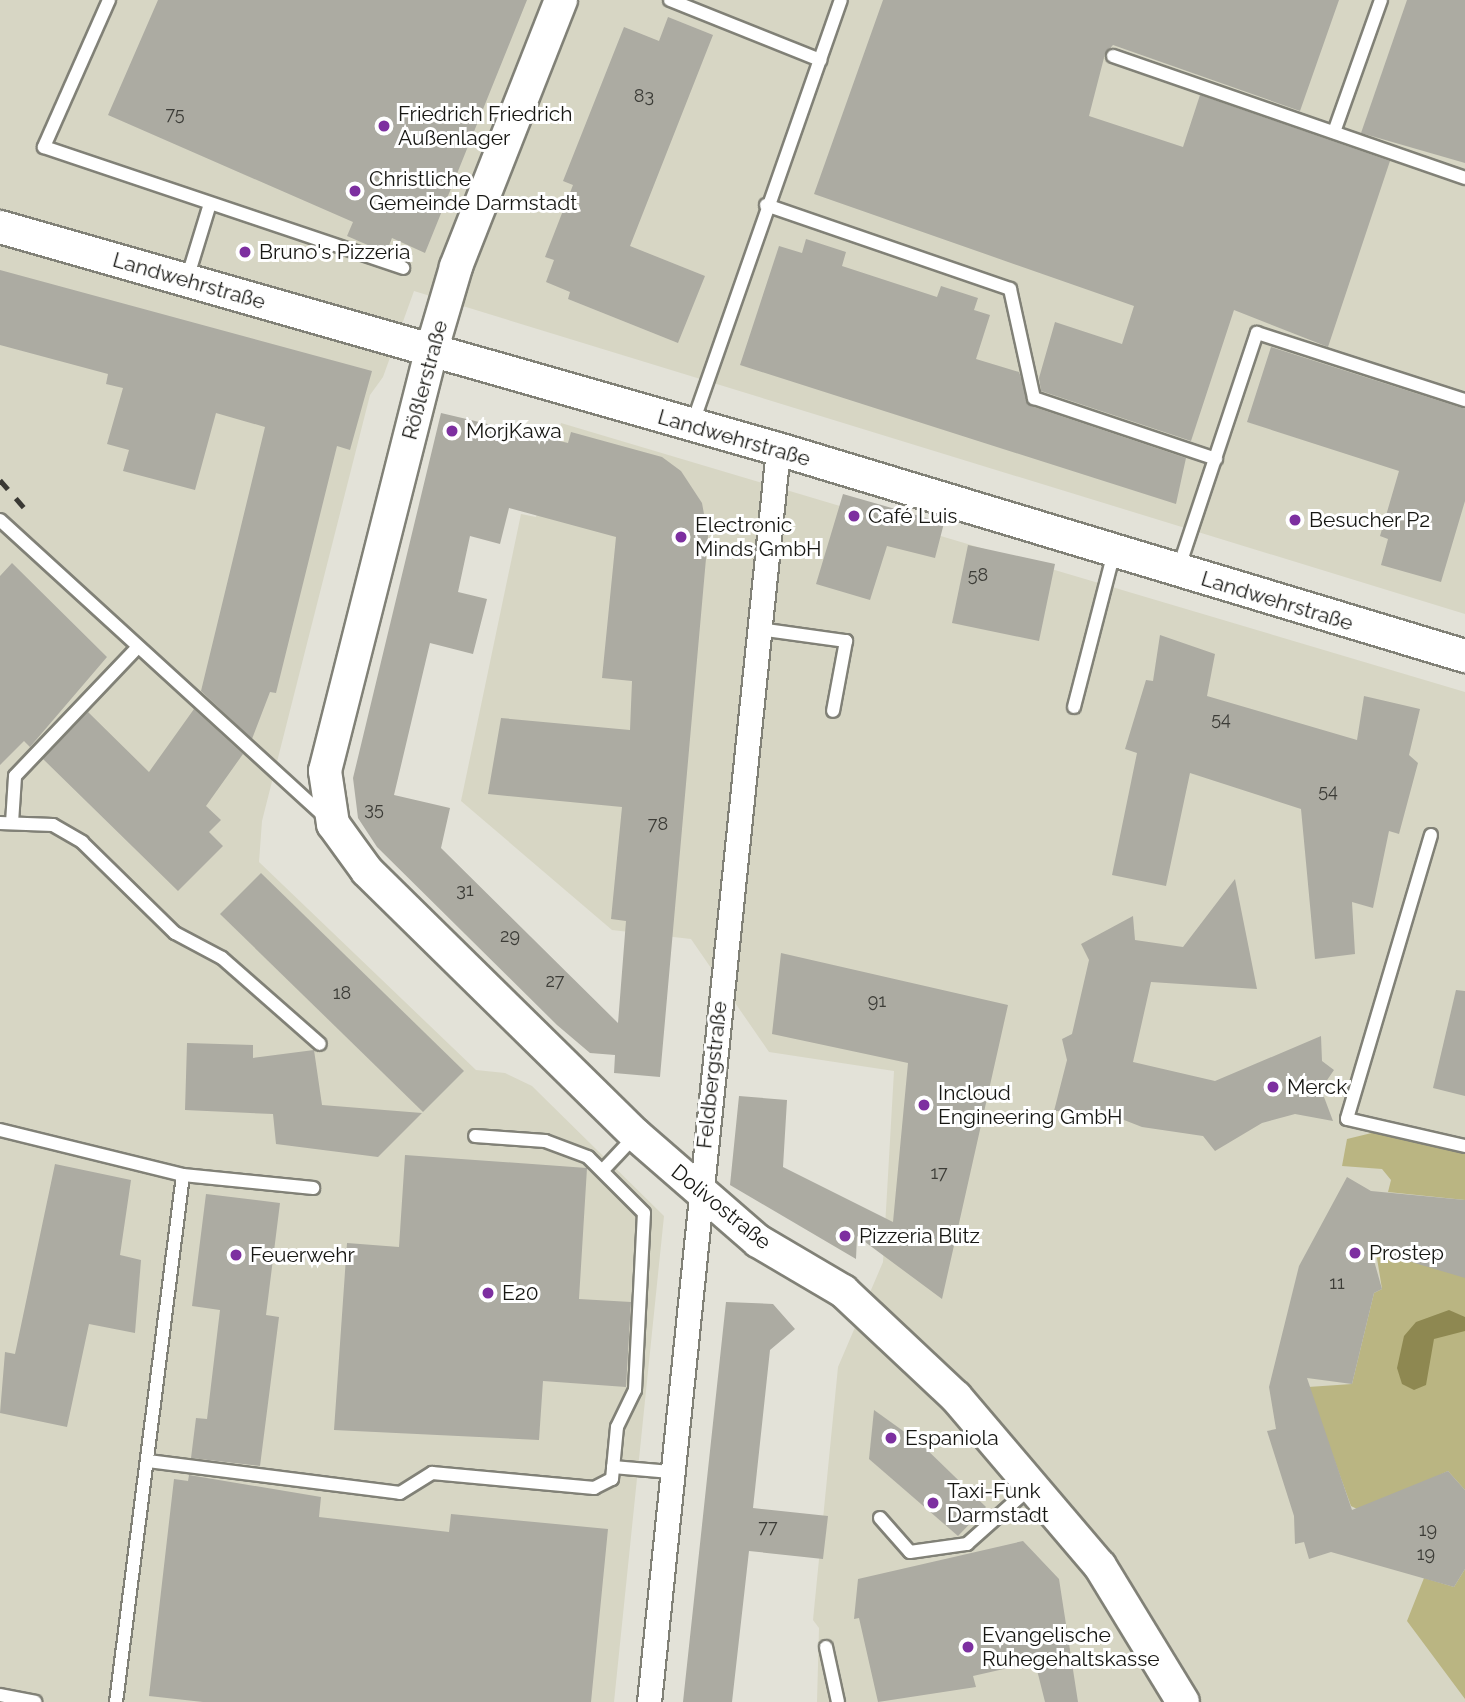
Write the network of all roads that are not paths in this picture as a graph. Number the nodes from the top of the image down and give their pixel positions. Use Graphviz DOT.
graph roads {
  1 [pos="109,0"];
  2 [pos="561,0"];
  3 [pos="670,0"];
  4 [pos="841,0"];
  5 [pos="1381,0"];
  6 [pos="1113,56"];
  7 [pos="820,60"];
  8 [pos="1334,132"];
  9 [pos="1465,178"];
  10 [pos="766,205"];
  11 [pos="209,207"];
  12 [pos="0,227"];
  13 [pos="403,268"];
  14 [pos="187,279"];
  15 [pos="431,352"];
  16 [pos="1465,400"];
  17 [pos="692,425"];
  18 [pos="778,449"];
  19 [pos="1216,459"];
  20 [pos="0,520"];
  21 [pos="1114,552"];
  22 [pos="1178,571"];
  23 [pos="759,629"];
  24 [pos="138,647"];
  25 [pos="1465,656"];
  26 [pos="1074,707"];
  27 [pos="833,711"];
  28 [pos="325,771"];
  29 [pos="6,823"];
  30 [pos="333,824"];
  31 [pos="1431,835"];
  32 [pos="320,1044"];
  33 [pos="0,1130"];
  34 [pos="636,1135"];
  35 [pos="475,1136"];
  36 [pos="1465,1146"];
  37 [pos="603,1171"];
  38 [pos="183,1175"];
  39 [pos="313,1188"];
  40 [pos="701,1194"];
  41 [pos="148,1461"];
  42 [pos="613,1467"];
  43 [pos="671,1472"];
  44 [pos="1034,1483"];
  45 [pos="880,1518"];
  46 [pos="825,1647"];
  47 [pos="0,1695"];
  48 [pos="35,1702"];
  49 [pos="116,1702"];
  50 [pos="649,1702"];
  51 [pos="838,1702"];
  52 [pos="1183,1702"];
  1 -- 11 [label="lane"];
  2 -- 15 [label="street, Rößlerstraße"];
  3 -- 7 [label="lane"];
  4 -- 7 [label="lane"];
  5 -- 8 [label="lane"];
  6 -- 8 [label="lane"];
  7 -- 10 [label="lane"];
  8 -- 9 [label="lane"];
  10 -- 17 [label="lane"];
  10 -- 19 [label="lane"];
  11 -- 13 [label="lane"];
  11 -- 14 [label="lane"];
  12 -- 14 [label="street, Landwehrstraße"];
  14 -- 15 [label="street, Landwehrstraße"];
  15 -- 17 [label="street, Landwehrstraße"];
  15 -- 28 [label="street, Rößlerstraße"];
  16 -- 19 [label="lane"];
  17 -- 18 [label="street, Landwehrstraße"];
  18 -- 21 [label="street, Landwehrstraße"];
  18 -- 23 [label="street, Feldbergstraße"];
  19 -- 22 [label="lane"];
  20 -- 24 [label="lane"];
  21 -- 22 [label="street, Landwehrstraße"];
  21 -- 26 [label="lane"];
  22 -- 25 [label="street, Landwehrstraße"];
  23 -- 27 [label="lane"];
  23 -- 40 [label="street, Feldbergstraße"];
  24 -- 29 [label="lane"];
  24 -- 30 [label="lane"];
  28 -- 30 [label="street, Dolivostraße"];
  29 -- 32 [label="lane"];
  30 -- 34 [label="street, Dolivostraße"];
  31 -- 36 [label="lane"];
  33 -- 38 [label="lane"];
  34 -- 37 [label="lane"];
  34 -- 40 [label="street, Dolivostraße"];
  35 -- 37 [label="lane"];
  37 -- 42 [label="lane"];
  38 -- 39 [label="lane"];
  38 -- 41 [label="lane"];
  40 -- 43 [label="street, Feldbergstraße"];
  40 -- 44 [label="street, Dolivostraße"];
  41 -- 42 [label="lane"];
  41 -- 49 [label="lane"];
  42 -- 43 [label="lane"];
  43 -- 50 [label="street, Feldbergstraße"];
  44 -- 45 [label="lane"];
  44 -- 52 [label="street, Dolivostraße"];
  46 -- 51 [label="lane"];
  47 -- 48 [label="lane"];
}
